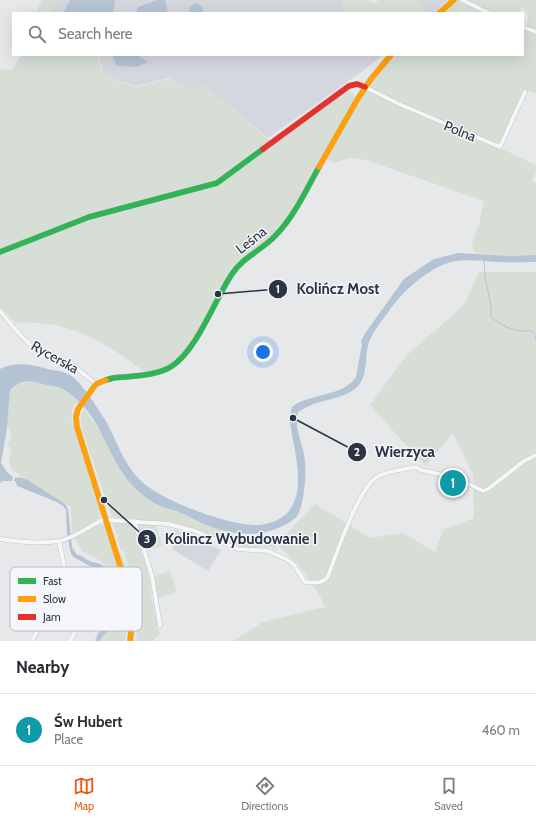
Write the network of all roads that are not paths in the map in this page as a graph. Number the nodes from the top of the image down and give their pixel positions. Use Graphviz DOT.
graph roads {
  1 [pos="454,0"];
  2 [pos="462,0"];
  3 [pos="440,12"];
  4 [pos="487,12"];
  5 [pos="524,27"];
  6 [pos="536,32"];
  7 [pos="389,56"];
  8 [pos="365,87"];
  9 [pos="525,92"];
  10 [pos="0,252"];
  11 [pos="0,311"];
  12 [pos="96,384"];
  13 [pos="536,455"];
  14 [pos="106,519"];
  15 [pos="134,521"];
  16 [pos="0,539"];
  17 [pos="59,541"];
  18 [pos="64,567"];
  19 [pos="121,567"];
  20 [pos="160,625"];
  21 [pos="37,631"];
  22 [pos="75,631"];
  23 [pos="131,631"];
  24 [pos="32,641"];
  25 [pos="70,641"];
  26 [pos="130,641"];
  1 -- 3 [label="street"];
  2 -- 4 [label="street"];
  5 -- 6 [label="street"];
  7 -- 8 [label="street, Leśna"];
  8 -- 9 [label="street, Polna"];
  8 -- 10 [label="street"];
  8 -- 12 [label="street, Leśna"];
  11 -- 12 [label="street, Rycerska"];
  12 -- 14 [label="street"];
  13 -- 15 [label="street"];
  14 -- 15 [label="street"];
  14 -- 17 [label="street"];
  14 -- 19 [label="street"];
  15 -- 20 [label="street"];
  16 -- 17 [label="street"];
  17 -- 18 [label="street"];
  21 -- 24 [label="street"];
  22 -- 25 [label="street"];
  23 -- 26 [label="street"];
}
